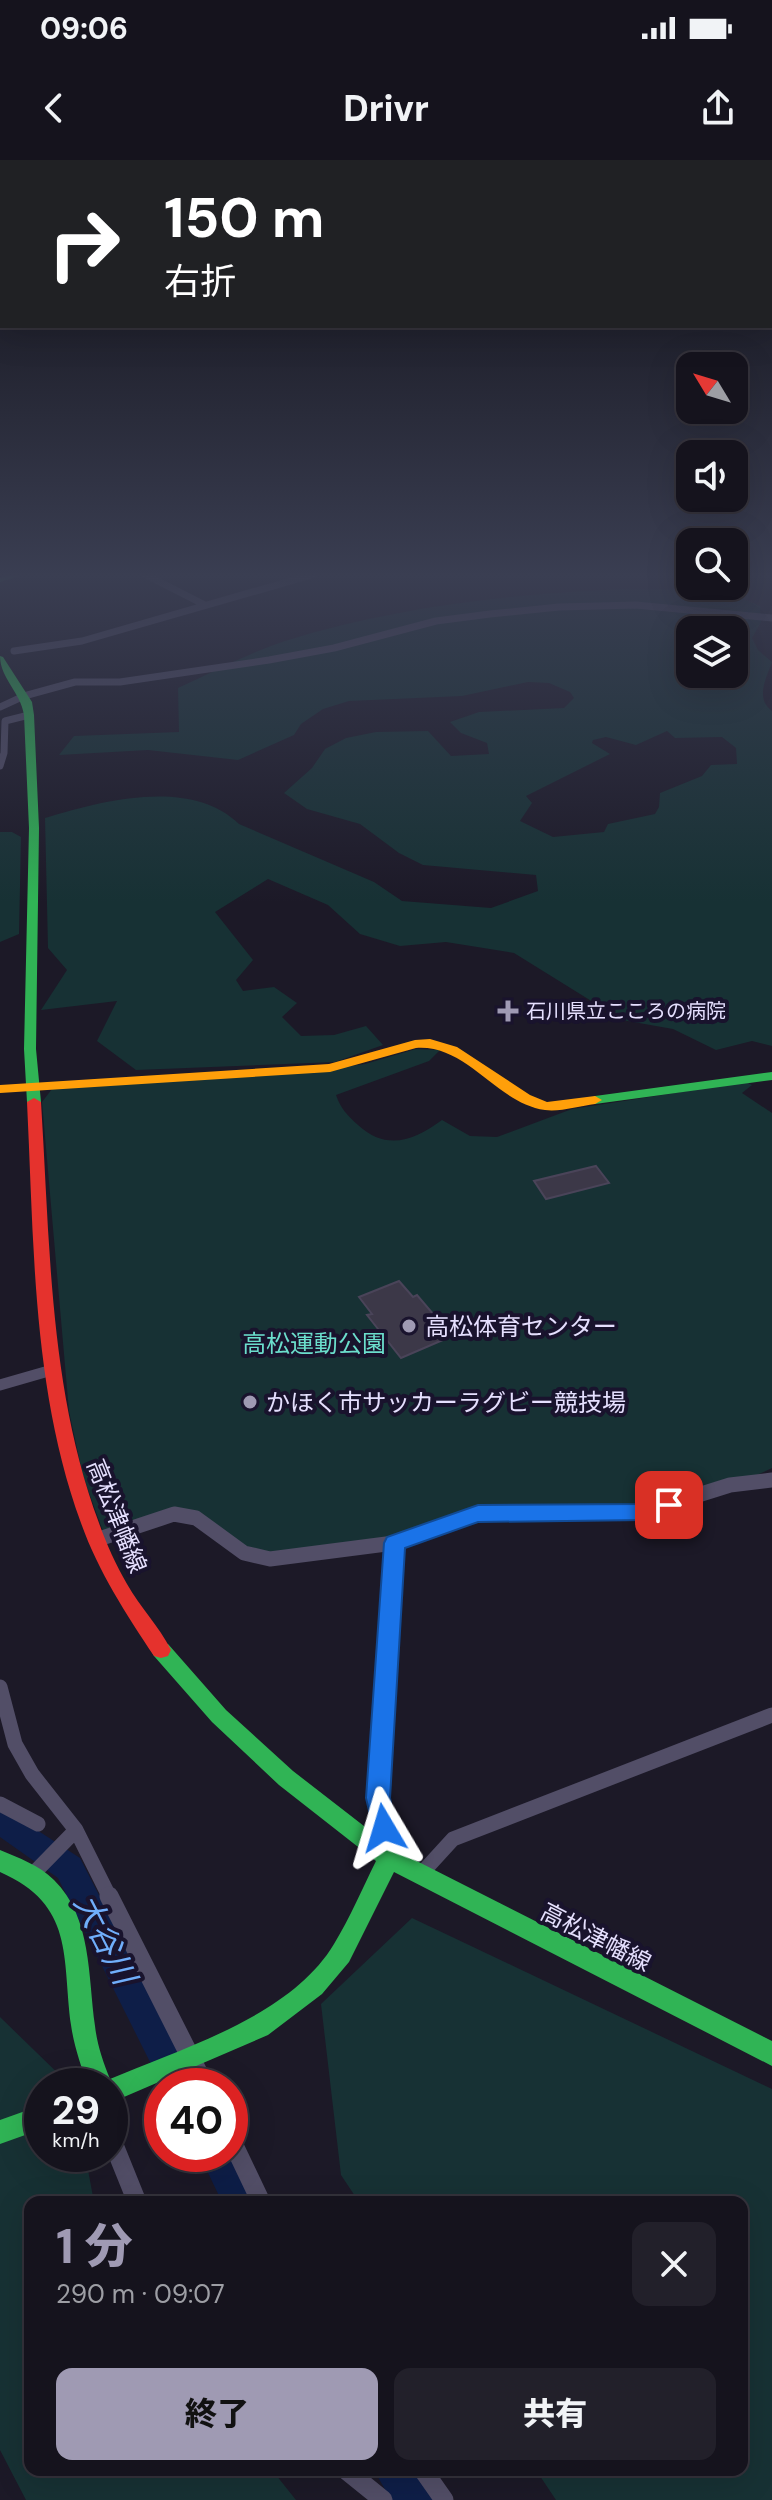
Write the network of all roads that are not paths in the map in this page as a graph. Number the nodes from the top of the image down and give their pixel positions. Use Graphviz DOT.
graph roads {
  1 [pos="19,683"];
  2 [pos="71,683"];
  3 [pos="24,696"];
  4 [pos="0,707"];
  5 [pos="29,715"];
  6 [pos="0,766"];
  7 [pos="772,1076"];
  8 [pos="33,1086"];
  9 [pos="0,1089"];
  10 [pos="52,1370"];
  11 [pos="0,1385"];
  12 [pos="772,1480"];
  13 [pos="96,1540"];
  14 [pos="394,1543"];
  15 [pos="0,1687"];
  16 [pos="772,1715"];
  17 [pos="0,1804"];
  18 [pos="38,1824"];
  19 [pos="73,1833"];
  20 [pos="389,1858"];
  21 [pos="0,1861"];
  22 [pos="38,1868"];
  23 [pos="421,1874"];
  24 [pos="772,2054"];
  25 [pos="189,2056"];
  26 [pos="93,2068"];
  27 [pos="195,2068"];
  28 [pos="128,2083"];
  29 [pos="24,2123"];
  30 [pos="0,2132"];
  31 [pos="125,2172"];
  32 [pos="247,2172"];
  33 [pos="135,2196"];
  34 [pos="258,2196"];
  35 [pos="353,2476"];
  36 [pos="427,2476"];
  37 [pos="383,2500"];
  38 [pos="444,2500"];
  1 -- 3 [label="main road, 高松津幡線"];
  2 -- 3 [label="street"];
  3 -- 4 [label="street"];
  3 -- 5 [label="main road, 高松津幡線"];
  5 -- 6 [label="street"];
  5 -- 8 [label="main road, 高松津幡線"];
  7 -- 8 [label="main road"];
  8 -- 9 [label="main road"];
  8 -- 10 [label="main road, 高松津幡線"];
  10 -- 11 [label="street"];
  10 -- 13 [label="main road, 高松津幡線"];
  12 -- 14 [label="street"];
  13 -- 14 [label="street"];
  13 -- 20 [label="main road, 高松津幡線"];
  14 -- 20 [label="main road"];
  15 -- 19 [label="street"];
  16 -- 23 [label="street"];
  17 -- 18 [label="street"];
  19 -- 22 [label="street"];
  19 -- 25 [label="street"];
  20 -- 23 [label="main road, 高松津幡線"];
  20 -- 25 [label="main road"];
  21 -- 22 [label="main road"];
  22 -- 26 [label="main road"];
  23 -- 24 [label="main road, 高松津幡線"];
  25 -- 27 [label="street"];
  25 -- 28 [label="main road"];
  29 -- 30 [label="main road"];
  31 -- 33 [label="street"];
  32 -- 34 [label="street"];
  35 -- 37 [label="street"];
  36 -- 38 [label="street"];
}
